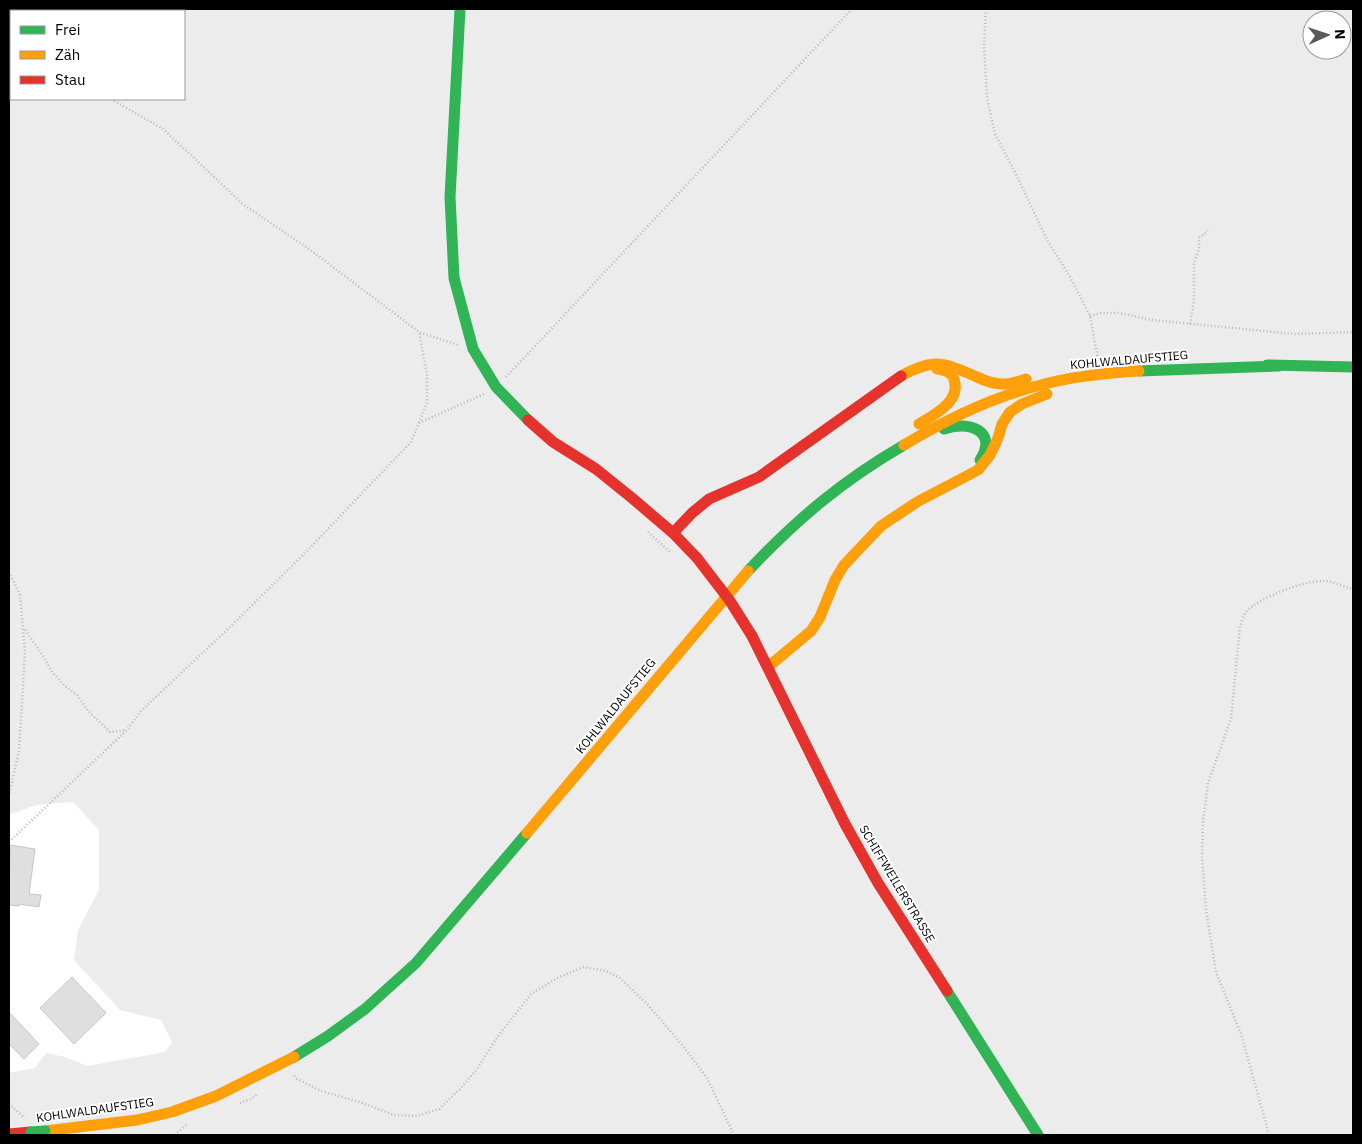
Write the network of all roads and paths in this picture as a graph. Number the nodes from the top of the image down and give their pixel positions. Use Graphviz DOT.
graph roads {
  1 [pos="460,9"];
  2 [pos="852,9"];
  3 [pos="986,9"];
  4 [pos="113,100"];
  5 [pos="1208,231"];
  6 [pos="1090,316"];
  7 [pos="1190,324"];
  8 [pos="419,332"];
  9 [pos="1353,332"];
  10 [pos="473,349"];
  11 [pos="1099,364"];
  12 [pos="1280,366"];
  13 [pos="1353,367"];
  14 [pos="1186,369"];
  15 [pos="899,378"];
  16 [pos="496,387"];
  17 [pos="419,423"];
  18 [pos="866,469"];
  19 [pos="944,488"];
  20 [pos="816,505"];
  21 [pos="642,527"];
  22 [pos="673,533"];
  23 [pos="674,556"];
  24 [pos="9,572"];
  25 [pos="1353,589"];
  26 [pos="24,629"];
  27 [pos="768,667"];
  28 [pos="127,730"];
  29 [pos="9,795"];
  30 [pos="9,842"];
  31 [pos="287,1062"];
  32 [pos="9,1104"];
  33 [pos="30,1126"];
  34 [pos="9,1134"];
  35 [pos="734,1135"];
  36 [pos="1038,1135"];
  37 [pos="1268,1135"];
  1 -- 10 [label="main road, SCHIFFWEILERSTRASSE"];
  2 -- 16 [label="path"];
  3 -- 6 [label="path"];
  4 -- 8 [label="path"];
  5 -- 7 [label="path"];
  6 -- 7 [label="path"];
  6 -- 11 [label="path"];
  7 -- 9 [label="path"];
  8 -- 10 [label="path"];
  8 -- 17 [label="path"];
  10 -- 16 [label="main road, SCHIFFWEILERSTRASSE"];
  11 -- 12 [label="main road"];
  11 -- 15 [label="main road"];
  12 -- 13 [label="main road"];
  12 -- 14 [label="main road, KOHLWALDAUFSTIEG"];
  14 -- 18 [label="main road, KOHLWALDAUFSTIEG"];
  14 -- 19 [label="main road"];
  15 -- 20 [label="main road"];
  15 -- 22 [label="main road"];
  16 -- 17 [label="path"];
  16 -- 22 [label="main road, SCHIFFWEILERSTRASSE"];
  17 -- 28 [label="path"];
  18 -- 19 [label="main road"];
  18 -- 20 [label="main road, KOHLWALDAUFSTIEG"];
  19 -- 27 [label="main road"];
  20 -- 31 [label="main road, KOHLWALDAUFSTIEG"];
  21 -- 23 [label="path"];
  22 -- 27 [label="main road, SCHIFFWEILERSTRASSE, bridge"];
  24 -- 26 [label="path"];
  25 -- 37 [label="path"];
  26 -- 28 [label="path"];
  26 -- 29 [label="path"];
  27 -- 36 [label="main road, SCHIFFWEILERSTRASSE"];
  28 -- 30 [label="path"];
  31 -- 33 [label="main road, KOHLWALDAUFSTIEG, bridge"];
  31 -- 35 [label="path"];
  32 -- 33 [label="path"];
  33 -- 34 [label="main road, KOHLWALDAUFSTIEG"];
}
